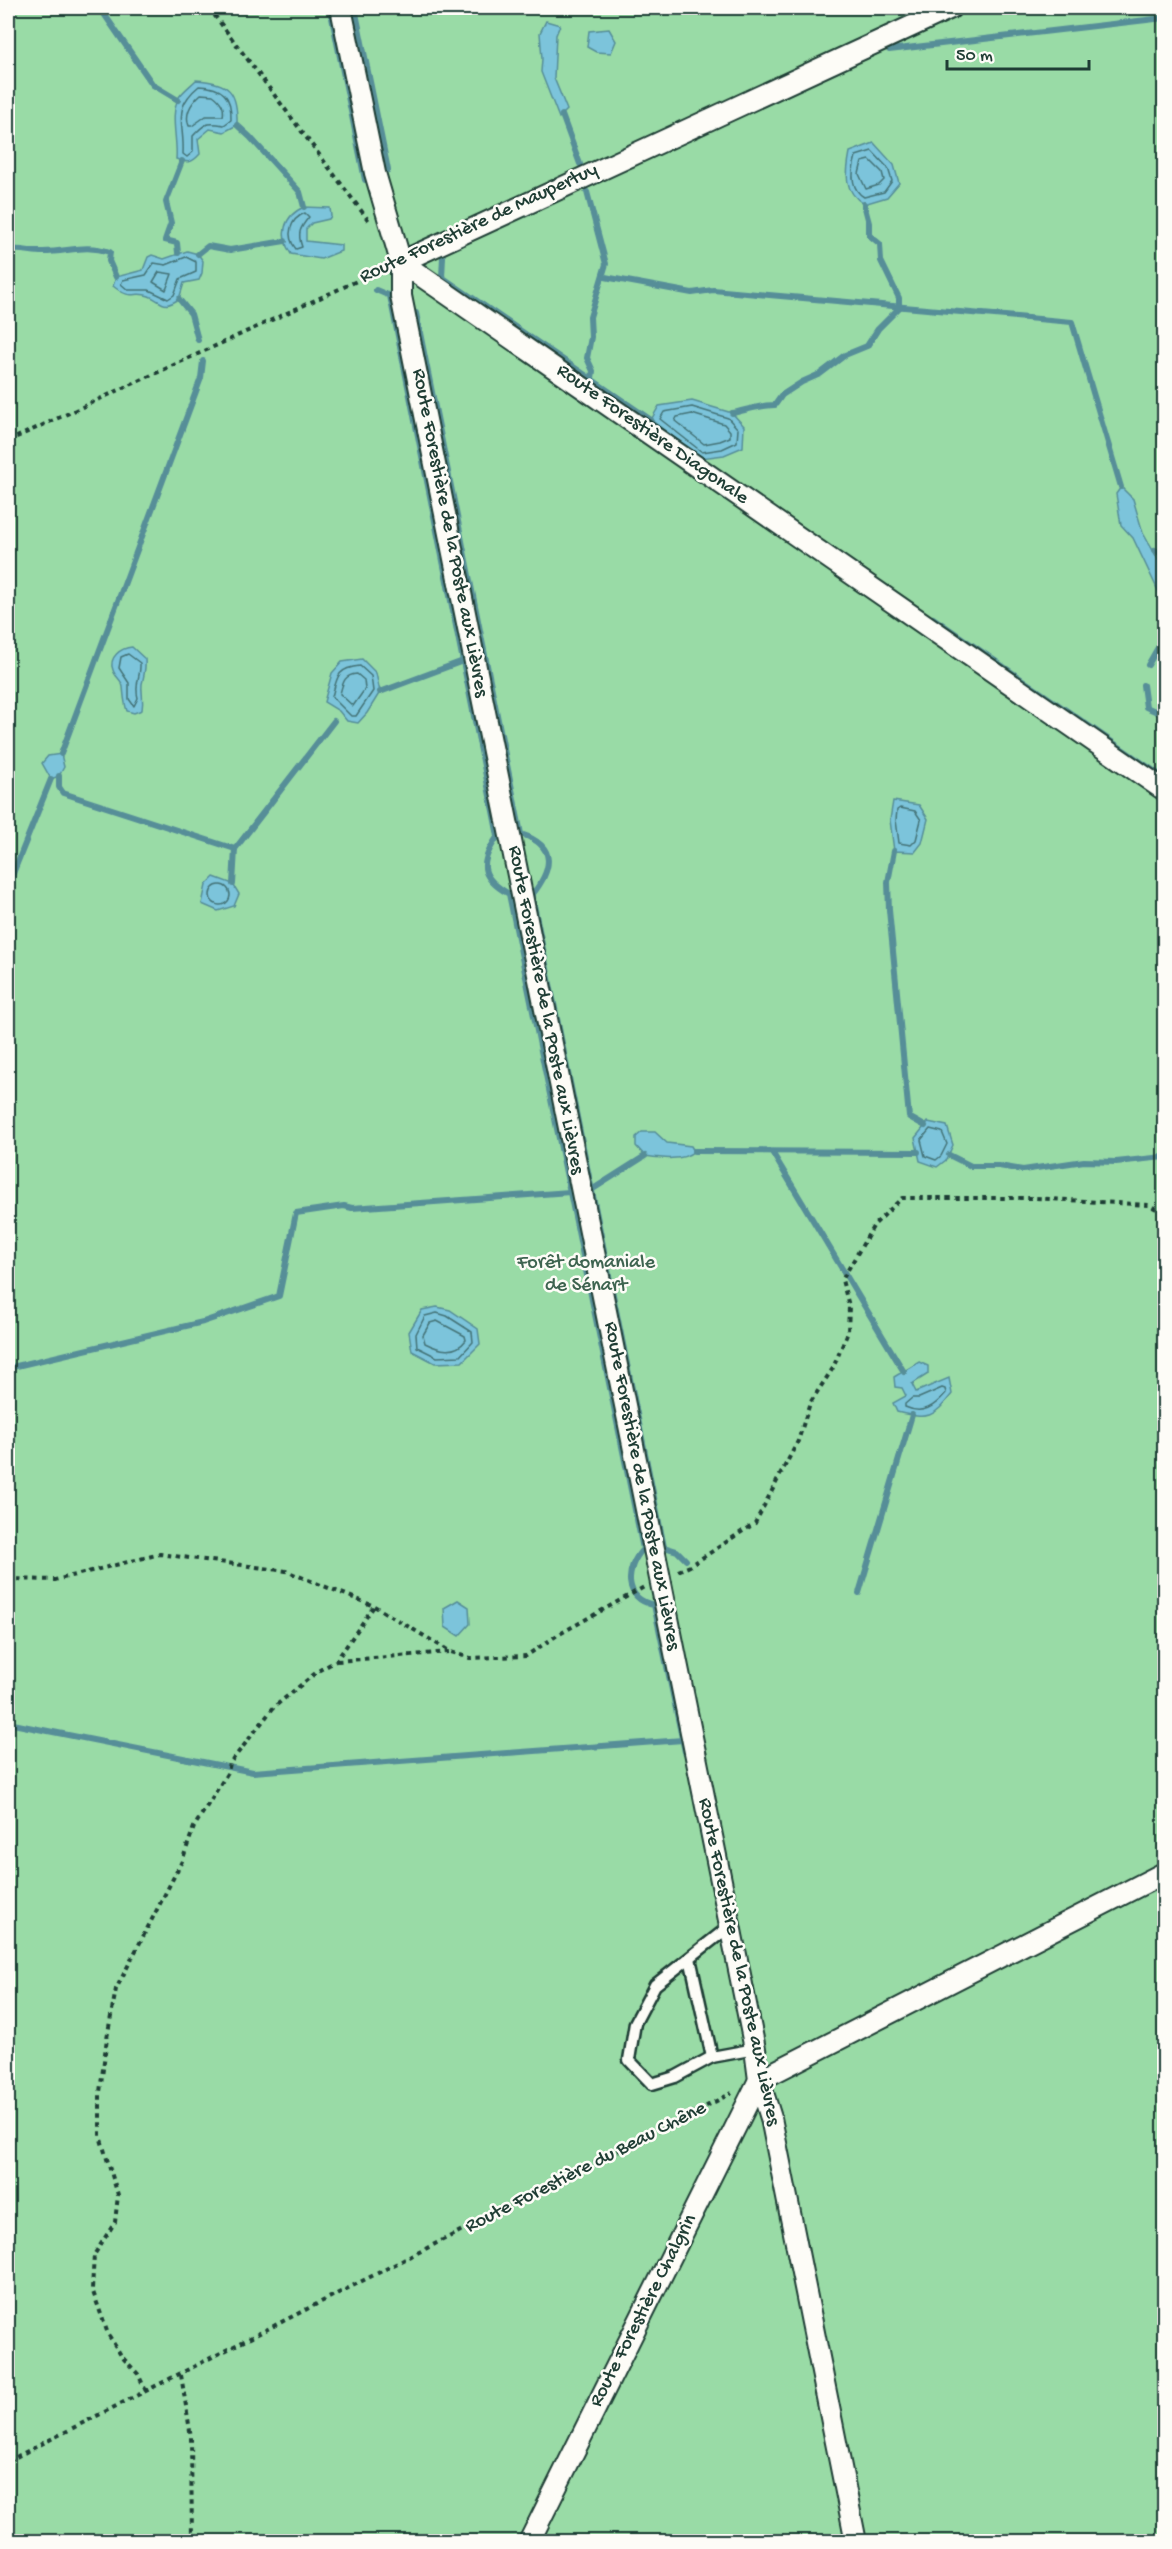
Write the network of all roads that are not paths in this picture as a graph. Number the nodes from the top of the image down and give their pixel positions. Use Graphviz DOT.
graph roads {
  1 [pos="341,8"];
  2 [pos="951,8"];
  3 [pos="401,262"];
  4 [pos="1164,790"];
  5 [pos="1164,1872"];
  6 [pos="730,1926"];
  7 [pos="690,1958"];
  8 [pos="755,2049"];
  9 [pos="712,2057"];
  10 [pos="759,2080"];
  11 [pos="529,2541"];
  12 [pos="856,2541"];
  1 -- 3 [label="street, Route Forestière de la Poste aux Lièvres"];
  2 -- 3 [label="street, Route Forestière de Maupertuy"];
  3 -- 4 [label="street, Route Forestière Diagonale"];
  3 -- 6 [label="street, Route Forestière de la Poste aux Lièvres"];
  5 -- 10 [label="street"];
  6 -- 7 [label="lane"];
  6 -- 8 [label="street, Route Forestière de la Poste aux Lièvres"];
  7 -- 9 [label="lane"];
  7 -- 9 [label="lane"];
  8 -- 9 [label="lane"];
  8 -- 10 [label="street, Route Forestière de la Poste aux Lièvres"];
  10 -- 11 [label="street, Route Forestière Chalgrin"];
  10 -- 12 [label="street, Route Forestière de la Poste aux Lièvres"];
}
